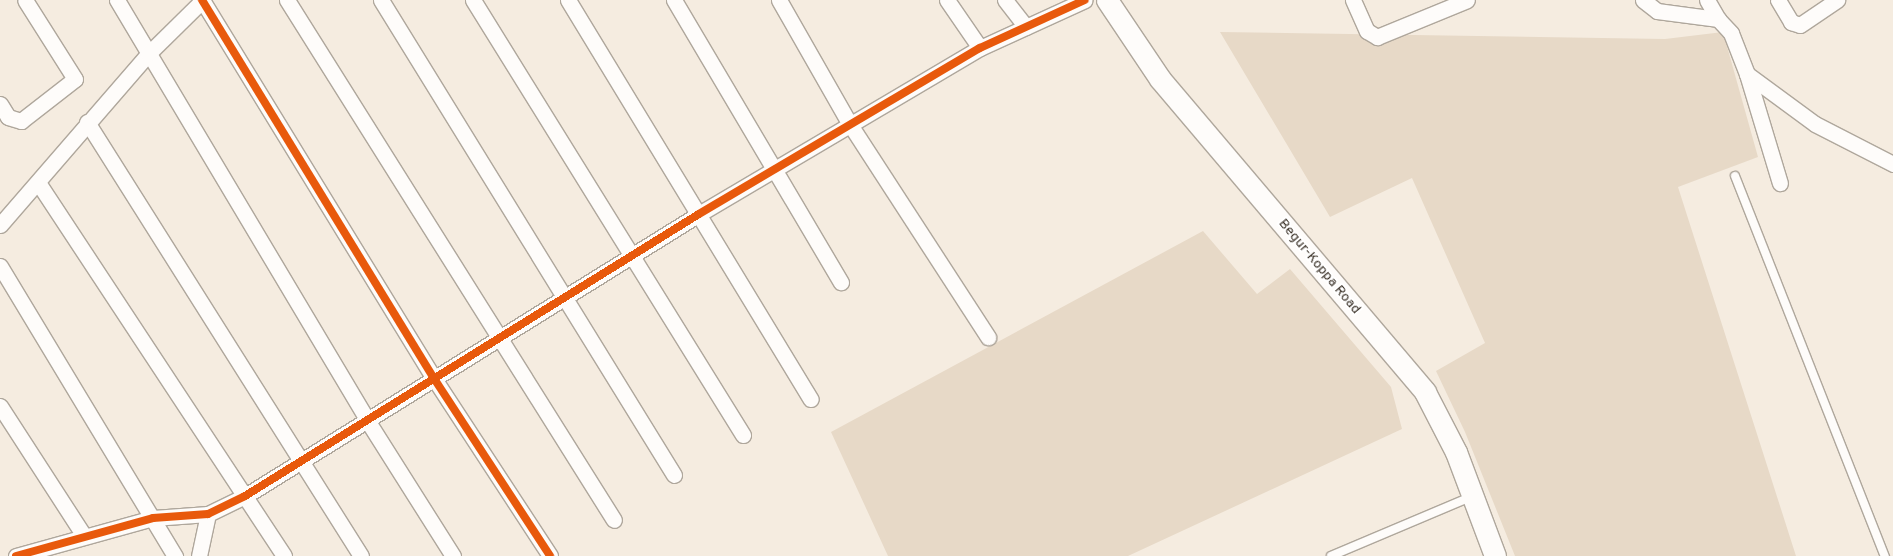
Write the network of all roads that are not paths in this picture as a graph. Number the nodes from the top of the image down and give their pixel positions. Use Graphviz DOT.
graph roads {
  1 [pos="25,0"];
  2 [pos="116,0"];
  3 [pos="202,0"];
  4 [pos="287,0"];
  5 [pos="381,0"];
  6 [pos="473,0"];
  7 [pos="568,0"];
  8 [pos="674,0"];
  9 [pos="779,0"];
  10 [pos="947,0"];
  11 [pos="1005,0"];
  12 [pos="1085,0"];
  13 [pos="1107,0"];
  14 [pos="1353,0"];
  15 [pos="1467,0"];
  16 [pos="1643,0"];
  17 [pos="1707,0"];
  18 [pos="1778,0"];
  19 [pos="1837,0"];
  20 [pos="1718,20"];
  21 [pos="1026,27"];
  22 [pos="980,48"];
  23 [pos="148,54"];
  24 [pos="1746,74"];
  25 [pos="0,104"];
  26 [pos="87,122"];
  27 [pos="852,126"];
  28 [pos="1893,164"];
  29 [pos="777,169"];
  30 [pos="1735,176"];
  31 [pos="1780,183"];
  32 [pos="39,184"];
  33 [pos="699,214"];
  34 [pos="0,225"];
  35 [pos="632,256"];
  36 [pos="0,266"];
  37 [pos="841,282"];
  38 [pos="566,297"];
  39 [pos="988,337"];
  40 [pos="501,338"];
  41 [pos="434,380"];
  42 [pos="811,399"];
  43 [pos="0,406"];
  44 [pos="367,420"];
  45 [pos="743,435"];
  46 [pos="301,458"];
  47 [pos="674,475"];
  48 [pos="244,496"];
  49 [pos="1473,497"];
  50 [pos="208,514"];
  51 [pos="153,518"];
  52 [pos="614,520"];
  53 [pos="84,536"];
  54 [pos="16,556"];
  55 [pos="175,556"];
  56 [pos="199,556"];
  57 [pos="284,556"];
  58 [pos="361,556"];
  59 [pos="452,556"];
  60 [pos="550,556"];
  61 [pos="1331,556"];
  62 [pos="1494,556"];
  63 [pos="1885,556"];
  1 -- 25 [label="street"];
  2 -- 23 [label="street"];
  3 -- 23 [label="street"];
  3 -- 41 [label="street"];
  4 -- 40 [label="street"];
  5 -- 38 [label="street"];
  6 -- 35 [label="street"];
  7 -- 33 [label="street"];
  8 -- 29 [label="street"];
  9 -- 27 [label="street"];
  10 -- 22 [label="street"];
  11 -- 21 [label="street"];
  12 -- 21 [label="street"];
  13 -- 49 [label="main road, Begur-Koppa Road"];
  14 -- 15 [label="street"];
  16 -- 20 [label="street"];
  17 -- 20 [label="street"];
  18 -- 19 [label="street"];
  20 -- 24 [label="street"];
  21 -- 22 [label="street"];
  22 -- 27 [label="street"];
  23 -- 26 [label="street"];
  23 -- 44 [label="street"];
  24 -- 28 [label="street"];
  24 -- 31 [label="street"];
  26 -- 32 [label="street"];
  26 -- 46 [label="street"];
  27 -- 29 [label="street"];
  27 -- 39 [label="street"];
  29 -- 33 [label="street"];
  29 -- 37 [label="street"];
  30 -- 63 [label="lane"];
  32 -- 34 [label="street"];
  32 -- 48 [label="street"];
  33 -- 35 [label="street"];
  33 -- 42 [label="street"];
  35 -- 38 [label="street"];
  35 -- 45 [label="street"];
  36 -- 51 [label="street"];
  38 -- 40 [label="street"];
  38 -- 47 [label="street"];
  40 -- 41 [label="street"];
  40 -- 52 [label="street"];
  41 -- 44 [label="street"];
  41 -- 60 [label="street"];
  43 -- 53 [label="street"];
  44 -- 46 [label="street"];
  44 -- 59 [label="street"];
  46 -- 48 [label="street"];
  46 -- 58 [label="street"];
  48 -- 50 [label="street"];
  48 -- 57 [label="street"];
  49 -- 61 [label="lane"];
  49 -- 62 [label="main road, Begur-Koppa Road"];
  50 -- 51 [label="street"];
  50 -- 56 [label="street"];
  51 -- 53 [label="street"];
  51 -- 55 [label="street"];
  53 -- 54 [label="street"];
}
